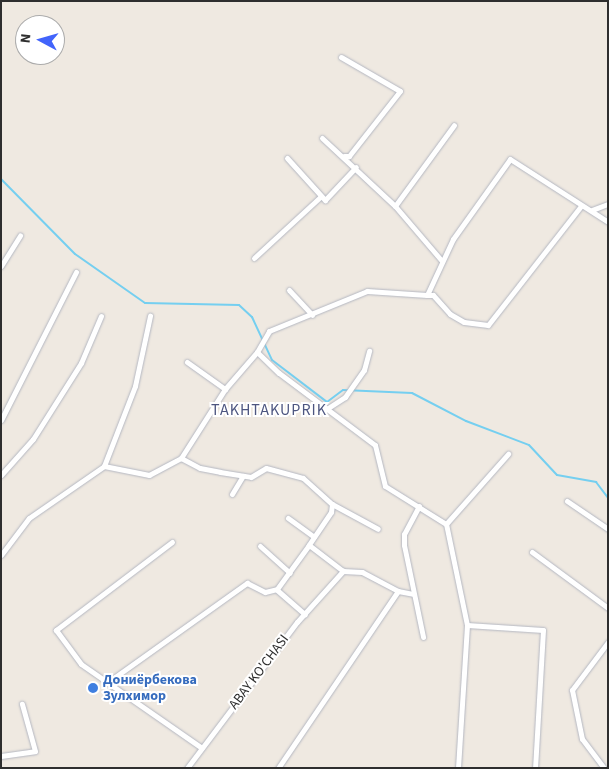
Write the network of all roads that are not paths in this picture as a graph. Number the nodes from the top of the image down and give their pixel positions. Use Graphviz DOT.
graph roads {
  1 [pos="341,57"];
  2 [pos="454,125"];
  3 [pos="322,138"];
  4 [pos="344,156"];
  5 [pos="287,158"];
  6 [pos="356,167"];
  7 [pos="320,197"];
  8 [pos="608,204"];
  9 [pos="395,206"];
  10 [pos="581,206"];
  11 [pos="592,210"];
  12 [pos="608,222"];
  13 [pos="20,236"];
  14 [pos="254,258"];
  15 [pos="442,261"];
  16 [pos="1,266"];
  17 [pos="76,272"];
  18 [pos="289,290"];
  19 [pos="427,295"];
  20 [pos="312,314"];
  21 [pos="101,316"];
  22 [pos="150,316"];
  23 [pos="258,350"];
  24 [pos="368,351"];
  25 [pos="187,362"];
  26 [pos="225,389"];
  27 [pos="325,410"];
  28 [pos="1,420"];
  29 [pos="508,454"];
  30 [pos="181,458"];
  31 [pos="104,466"];
  32 [pos="1,475"];
  33 [pos="243,476"];
  34 [pos="232,494"];
  35 [pos="567,501"];
  36 [pos="332,504"];
  37 [pos="419,506"];
  38 [pos="288,518"];
  39 [pos="446,524"];
  40 [pos="608,529"];
  41 [pos="378,530"];
  42 [pos="314,536"];
  43 [pos="172,542"];
  44 [pos="309,545"];
  45 [pos="260,546"];
  46 [pos="532,552"];
  47 [pos="1,554"];
  48 [pos="343,571"];
  49 [pos="290,573"];
  50 [pos="277,590"];
  51 [pos="398,590"];
  52 [pos="413,594"];
  53 [pos="608,608"];
  54 [pos="305,614"];
  55 [pos="467,625"];
  56 [pos="423,637"];
  57 [pos="608,642"];
  58 [pos="108,682"];
  59 [pos="22,704"];
  60 [pos="202,748"];
  61 [pos="1,756"];
  62 [pos="187,768"];
  63 [pos="278,768"];
  64 [pos="458,768"];
  65 [pos="535,768"];
  66 [pos="604,768"];
  1 -- 4 [label="street"];
  2 -- 9 [label="street"];
  3 -- 4 [label="street"];
  4 -- 6 [label="street"];
  5 -- 7 [label="street"];
  6 -- 7 [label="street"];
  6 -- 9 [label="street"];
  7 -- 14 [label="street"];
  8 -- 11 [label="street"];
  9 -- 15 [label="street"];
  10 -- 11 [label="street"];
  10 -- 15 [label="street"];
  10 -- 19 [label="street"];
  11 -- 12 [label="street"];
  13 -- 16 [label="street"];
  15 -- 19 [label="street"];
  17 -- 28 [label="street"];
  18 -- 20 [label="street"];
  19 -- 20 [label="street"];
  20 -- 23 [label="street"];
  21 -- 32 [label="street"];
  22 -- 31 [label="street"];
  23 -- 26 [label="street"];
  23 -- 27 [label="street"];
  24 -- 27 [label="street"];
  25 -- 26 [label="street"];
  26 -- 30 [label="street"];
  27 -- 37 [label="street"];
  29 -- 39 [label="street"];
  30 -- 31 [label="street"];
  30 -- 33 [label="street"];
  31 -- 47 [label="street"];
  33 -- 34 [label="street"];
  33 -- 36 [label="street"];
  35 -- 40 [label="street"];
  36 -- 41 [label="street"];
  36 -- 42 [label="street"];
  37 -- 39 [label="street"];
  37 -- 52 [label="street"];
  38 -- 42 [label="street"];
  39 -- 55 [label="street"];
  42 -- 44 [label="street"];
  43 -- 58 [label="street"];
  44 -- 48 [label="street"];
  44 -- 49 [label="street"];
  45 -- 49 [label="street"];
  46 -- 53 [label="street"];
  48 -- 51 [label="street"];
  48 -- 54 [label="street, ABAY KO'CHASI"];
  49 -- 50 [label="street"];
  50 -- 54 [label="street"];
  50 -- 58 [label="street"];
  51 -- 52 [label="street"];
  51 -- 63 [label="street"];
  52 -- 56 [label="street"];
  54 -- 60 [label="street, ABAY KO'CHASI"];
  55 -- 64 [label="street"];
  55 -- 65 [label="street"];
  57 -- 66 [label="street"];
  58 -- 60 [label="street"];
  59 -- 61 [label="street"];
  60 -- 62 [label="street, ABAY KO'CHASI"];
}
